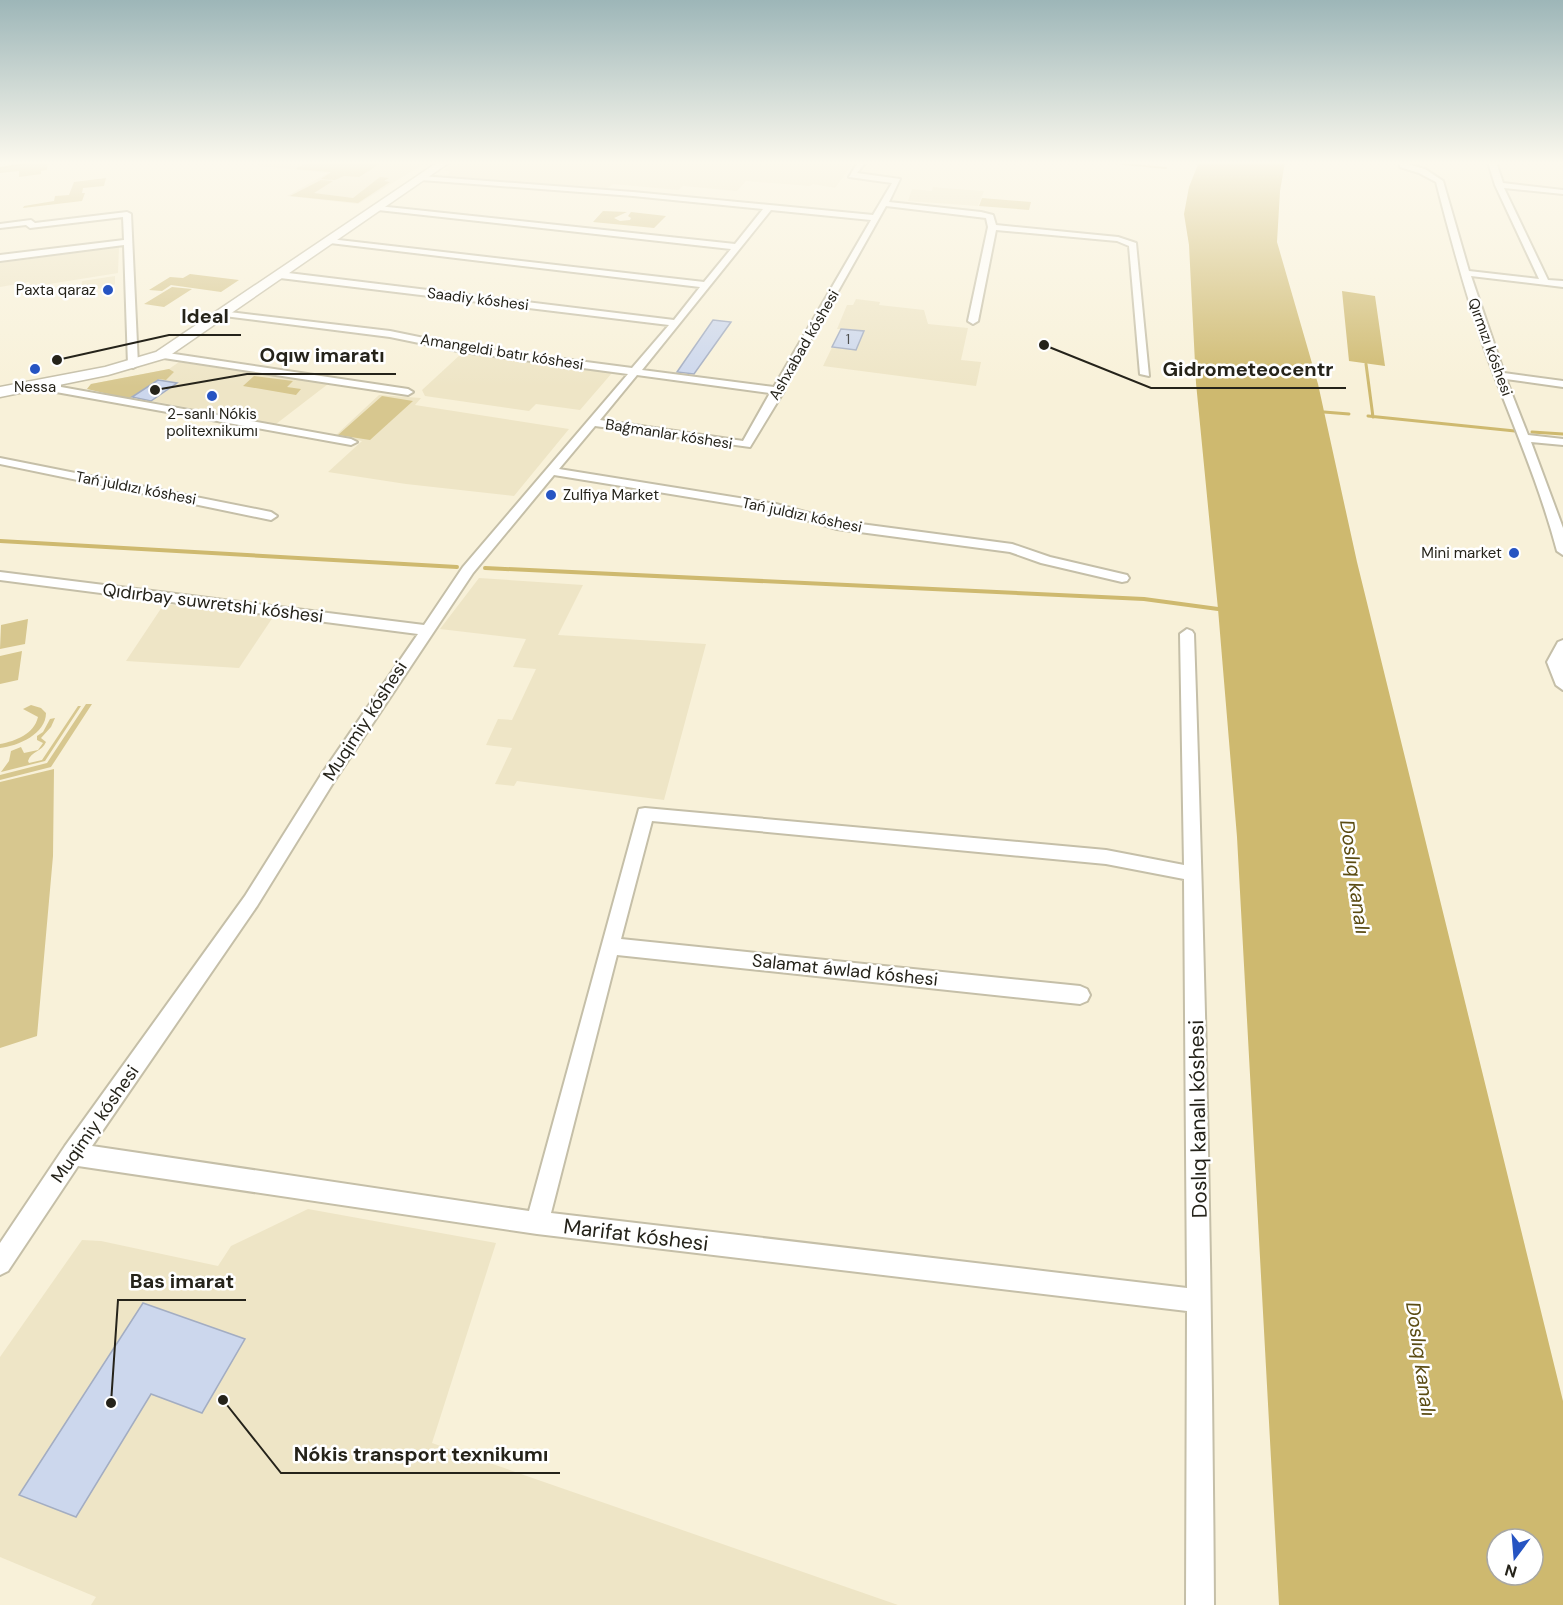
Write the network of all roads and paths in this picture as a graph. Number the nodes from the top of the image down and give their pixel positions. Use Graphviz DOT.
graph roads {
  1 [pos="128,237"];
  2 [pos="336,237"];
  3 [pos="643,237"];
  4 [pos="744,237"];
  5 [pos="865,237"];
  6 [pos="990,237"];
  7 [pos="1096,237"];
  8 [pos="1454,237"];
  9 [pos="1524,237"];
  10 [pos="330,241"];
  11 [pos="128,242"];
  12 [pos="736,247"];
  13 [pos="0,258"];
  14 [pos="1464,273"];
  15 [pos="280,275"];
  16 [pos="1545,282"];
  17 [pos="1563,284"];
  18 [pos="705,285"];
  19 [pos="224,313"];
  20 [pos="973,321"];
  21 [pos="676,323"];
  22 [pos="161,355"];
  23 [pos="133,365"];
  24 [pos="635,372"];
  25 [pos="1145,374"];
  26 [pos="1499,375"];
  27 [pos="56,381"];
  28 [pos="1563,384"];
  29 [pos="779,391"];
  30 [pos="0,392"];
  31 [pos="408,392"];
  32 [pos="592,422"];
  33 [pos="1525,438"];
  34 [pos="351,442"];
  35 [pos="1563,442"];
  36 [pos="746,445"];
  37 [pos="0,461"];
  38 [pos="550,471"];
  39 [pos="271,516"];
  40 [pos="1559,516"];
  41 [pos="1563,551"];
  42 [pos="0,576"];
  43 [pos="1122,578"];
  44 [pos="426,630"];
  45 [pos="1187,634"];
  46 [pos="1563,645"];
  47 [pos="1563,685"];
  48 [pos="1194,874"];
  49 [pos="610,946"];
  50 [pos="1080,995"];
  51 [pos="73,1155"];
  52 [pos="537,1223"];
  53 [pos="0,1263"];
  54 [pos="1201,1301"];
  55 [pos="1200,1605"];
  1 -- 11 [label="street"];
  2 -- 10 [label="main road"];
  3 -- 12 [label="street"];
  4 -- 12 [label="street, Muqimiy kóshesi"];
  5 -- 29 [label="street, Ashxabad kóshesi"];
  6 -- 20 [label="street"];
  7 -- 25 [label="street"];
  8 -- 14 [label="street, Qırmızı kóshesi"];
  9 -- 16 [label="street"];
  10 -- 15 [label="main road"];
  10 -- 18 [label="street"];
  11 -- 13 [label="street"];
  11 -- 23 [label="street"];
  12 -- 18 [label="street, Muqimiy kóshesi"];
  14 -- 16 [label="street"];
  14 -- 26 [label="street, Qırmızı kóshesi"];
  15 -- 19 [label="main road"];
  15 -- 21 [label="street, Saadiy kóshesi"];
  16 -- 17 [label="street"];
  18 -- 21 [label="street, Muqimiy kóshesi"];
  19 -- 22 [label="main road"];
  19 -- 24 [label="street, Amangeldi batır kóshesi"];
  21 -- 24 [label="street, Muqimiy kóshesi"];
  22 -- 23 [label="main road"];
  22 -- 31 [label="street"];
  23 -- 27 [label="main road"];
  24 -- 29 [label="street, Amangeldi batır kóshesi"];
  24 -- 32 [label="street, Muqimiy kóshesi"];
  26 -- 28 [label="street"];
  26 -- 33 [label="street, Qırmızı kóshesi"];
  27 -- 30 [label="main road"];
  27 -- 34 [label="street"];
  29 -- 36 [label="street, Ashxabad kóshesi"];
  32 -- 36 [label="street, Baǵmanlar kóshesi"];
  32 -- 38 [label="street, Muqimiy kóshesi"];
  33 -- 35 [label="street"];
  33 -- 40 [label="street, Qırmızı kóshesi"];
  37 -- 39 [label="street, Tań juldızı kóshesi"];
  38 -- 43 [label="street, Tań juldızı kóshesi"];
  38 -- 44 [label="street, Muqimiy kóshesi"];
  40 -- 41 [label="street, Qırmızı kóshesi"];
  42 -- 44 [label="street, Qıdırbay suwretshi kóshesi"];
  44 -- 51 [label="street, Muqimiy kóshesi"];
  45 -- 48 [label="street, Doslıq kanalı kóshesi"];
  46 -- 47 [label="street"];
  48 -- 49 [label="street"];
  48 -- 54 [label="street, Doslıq kanalı kóshesi"];
  49 -- 50 [label="street, Salamat áwlad kóshesi"];
  49 -- 52 [label="street"];
  51 -- 52 [label="street, Marifat kóshesi"];
  51 -- 53 [label="street, Muqimiy kóshesi"];
  52 -- 54 [label="street, Marifat kóshesi"];
  54 -- 55 [label="street, Doslıq kanalı kóshesi"];
}
